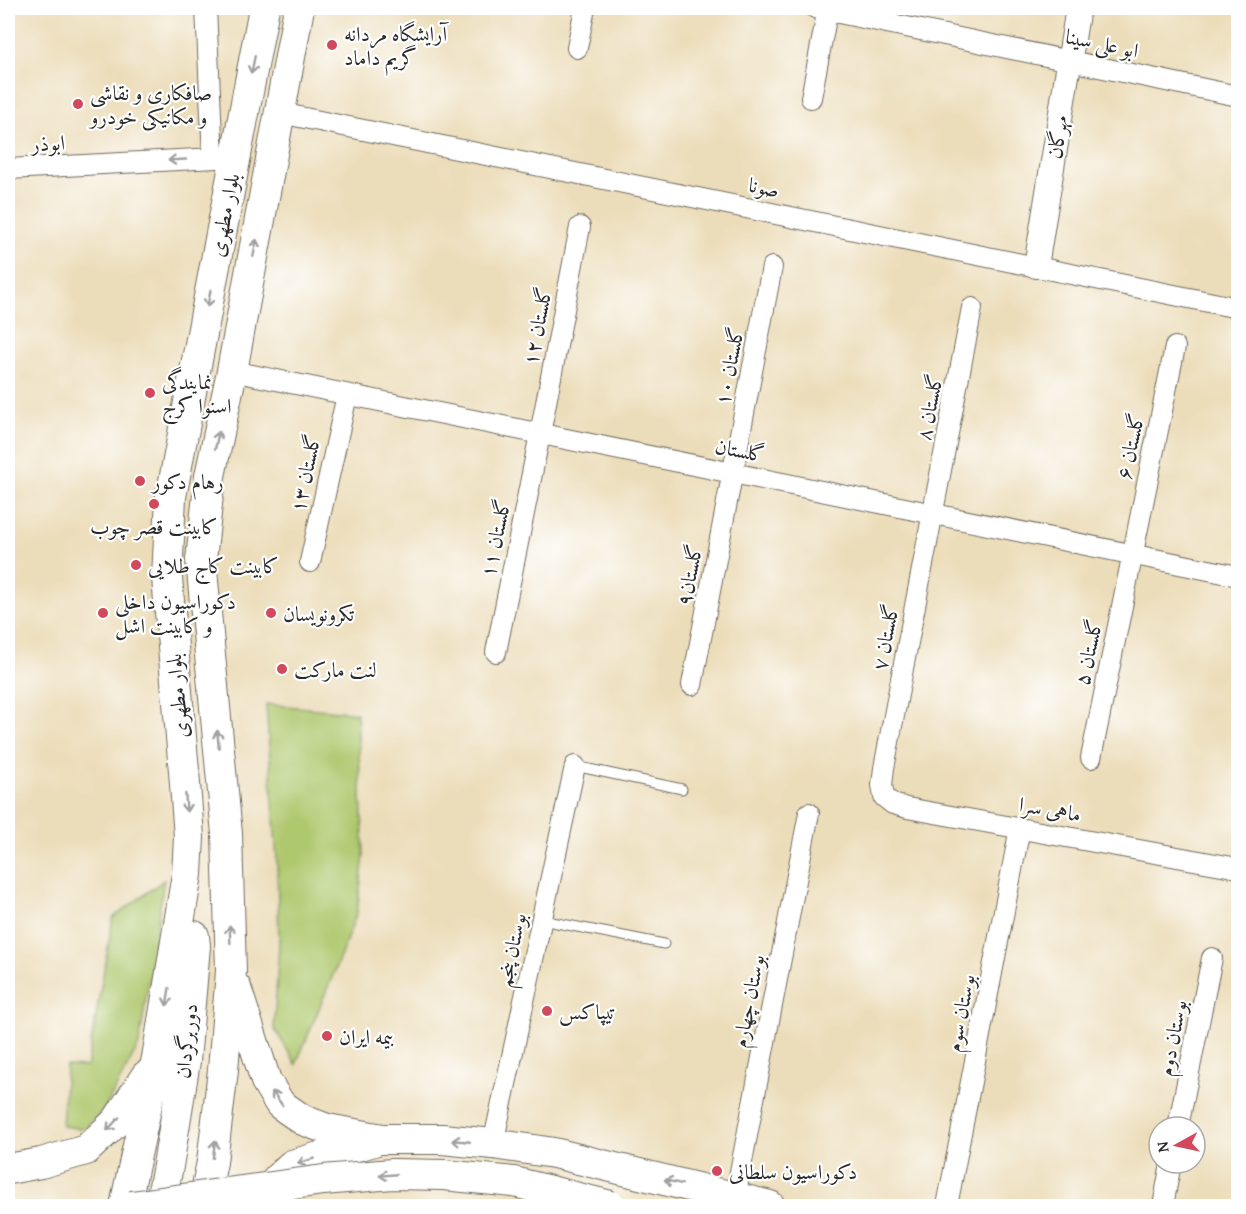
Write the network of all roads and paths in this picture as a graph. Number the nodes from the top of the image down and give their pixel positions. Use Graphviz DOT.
graph roads {
  1 [pos="206,8"];
  2 [pos="264,8"];
  3 [pos="299,8"];
  4 [pos="585,8"];
  5 [pos="824,8"];
  6 [pos="1078,8"];
  7 [pos="577,48"];
  8 [pos="1069,61"];
  9 [pos="1239,96"];
  10 [pos="811,98"];
  11 [pos="280,113"];
  12 [pos="224,158"];
  13 [pos="8,169"];
  14 [pos="580,227"];
  15 [pos="1035,266"];
  16 [pos="772,267"];
  17 [pos="972,308"];
  18 [pos="1239,308"];
  19 [pos="1174,347"];
  20 [pos="232,371"];
  21 [pos="347,395"];
  22 [pos="540,434"];
  23 [pos="733,473"];
  24 [pos="933,514"];
  25 [pos="1132,555"];
  26 [pos="310,562"];
  27 [pos="1239,576"];
  28 [pos="496,652"];
  29 [pos="692,685"];
  30 [pos="1090,758"];
  31 [pos="575,766"];
  32 [pos="884,768"];
  33 [pos="682,789"];
  34 [pos="809,813"];
  35 [pos="1020,828"];
  36 [pos="1239,868"];
  37 [pos="187,874"];
  38 [pos="542,920"];
  39 [pos="664,944"];
  40 [pos="1212,958"];
  41 [pos="231,971"];
  42 [pos="157,1058"];
  43 [pos="1180,1115"];
  44 [pos="383,1139"];
  45 [pos="493,1144"];
  46 [pos="8,1169"];
  47 [pos="1169,1175"];
  48 [pos="735,1198"];
  49 [pos="125,1206"];
  50 [pos="131,1206"];
  51 [pos="160,1206"];
  52 [pos="203,1206"];
  53 [pos="271,1206"];
  54 [pos="611,1206"];
  55 [pos="770,1206"];
  56 [pos="946,1206"];
  57 [pos="1163,1206"];
  1 -- 12 [label="street"];
  2 -- 12 [label="main road, بلوار مطهری, one-way"];
  3 -- 11 [label="main road, بلوار مطهری"];
  4 -- 7 [label="street"];
  5 -- 8 [label="street, ابو علی سینا"];
  5 -- 10 [label="street"];
  6 -- 8 [label="street, مهرگان"];
  8 -- 9 [label="street, ابو علی سینا"];
  8 -- 15 [label="street, مهرگان"];
  11 -- 15 [label="street, صونا"];
  20 -- 11 [label="main road, بلوار مطهری, one-way"];
  12 -- 13 [label="street, ابوذر, one-way"];
  12 -- 37 [label="main road, بلوار مطهری, one-way"];
  14 -- 22 [label="street, گلستان ۱۲"];
  15 -- 18 [label="street, صونا"];
  16 -- 23 [label="street, گلستان ۱۰"];
  17 -- 24 [label="street, گلستان ۸"];
  19 -- 25 [label="street, گلستان ۶"];
  20 -- 21 [label="street, گلستان"];
  41 -- 20 [label="main road, بلوار مطهری, one-way"];
  21 -- 22 [label="street, گلستان"];
  21 -- 26 [label="street, گلستان ۱۳"];
  22 -- 23 [label="street, گلستان"];
  22 -- 28 [label="street, گلستان ۱۱"];
  23 -- 24 [label="street, گلستان"];
  23 -- 29 [label="street, گلستان۹"];
  24 -- 25 [label="street, گلستان"];
  24 -- 32 [label="street, گلستان ۷"];
  25 -- 27 [label="street, گلستان"];
  25 -- 30 [label="street, گلستان ۵"];
  31 -- 33 [label="lane"];
  31 -- 38 [label="street, بوستان پنجم"];
  32 -- 35 [label="street, ماهی سرا"];
  34 -- 48 [label="street, بوستان چهارم"];
  35 -- 36 [label="street, ماهی سرا"];
  35 -- 56 [label="street, بوستان سوم"];
  37 -- 42 [label="main road, بلوار مطهری, one-way"];
  37 -- 51 [label="main road, دوربرگردان"];
  38 -- 39 [label="lane"];
  38 -- 45 [label="street, بوستان پنجم"];
  40 -- 43 [label="street, بوستان دوم"];
  44 -- 41 [label="main road, one-way"];
  52 -- 41 [label="main road, بلوار مطهری, one-way"];
  42 -- 46 [label="main road, one-way"];
  42 -- 49 [label="main road, بلوار مطهری"];
  45 -- 44 [label="main road, one-way"];
  44 -- 53 [label="main road, one-way"];
  48 -- 45 [label="main road, one-way"];
  47 -- 57 [label="street"];
  48 -- 55 [label="main road"];
  54 -- 50 [label="main road, one-way, bridge"];
}
